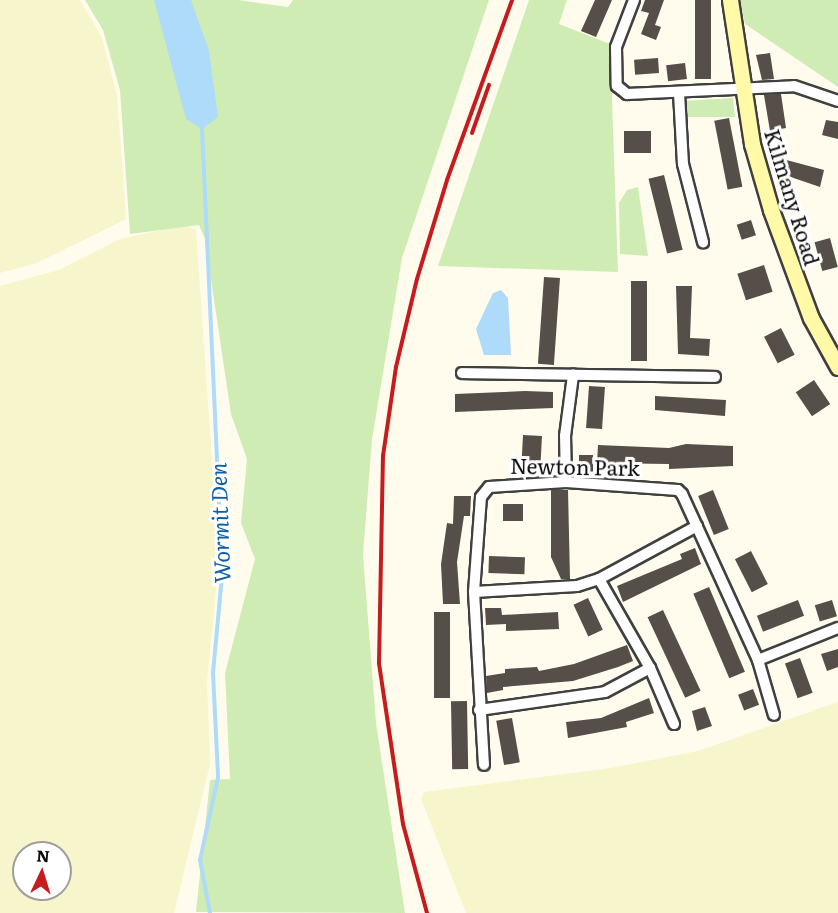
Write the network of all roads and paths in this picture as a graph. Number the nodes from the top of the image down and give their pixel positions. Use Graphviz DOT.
graph roads {
  1 [pos="634,0"];
  2 [pos="730,0"];
  3 [pos="679,93"];
  4 [pos="746,96"];
  5 [pos="838,101"];
  6 [pos="703,242"];
  7 [pos="838,367"];
  8 [pos="462,373"];
  9 [pos="573,375"];
  10 [pos="715,378"];
  11 [pos="566,482"];
  12 [pos="697,526"];
  13 [pos="599,579"];
  14 [pos="474,592"];
  15 [pos="838,628"];
  16 [pos="758,660"];
  17 [pos="650,668"];
  18 [pos="479,710"];
  19 [pos="774,715"];
  20 [pos="674,724"];
  21 [pos="484,765"];
  1 -- 3 [label="street"];
  2 -- 4 [label="main road, Kilmany Road"];
  3 -- 4 [label="street"];
  3 -- 6 [label="street"];
  4 -- 5 [label="street"];
  4 -- 7 [label="main road, Kilmany Road"];
  8 -- 9 [label="street"];
  9 -- 10 [label="street"];
  9 -- 11 [label="street"];
  11 -- 12 [label="street, Newton Park"];
  11 -- 14 [label="street, Newton Park"];
  12 -- 13 [label="street"];
  12 -- 16 [label="street"];
  13 -- 14 [label="street"];
  13 -- 17 [label="street"];
  14 -- 18 [label="street"];
  15 -- 16 [label="street"];
  16 -- 19 [label="street"];
  17 -- 18 [label="street"];
  17 -- 20 [label="street"];
  18 -- 21 [label="street"];
}
